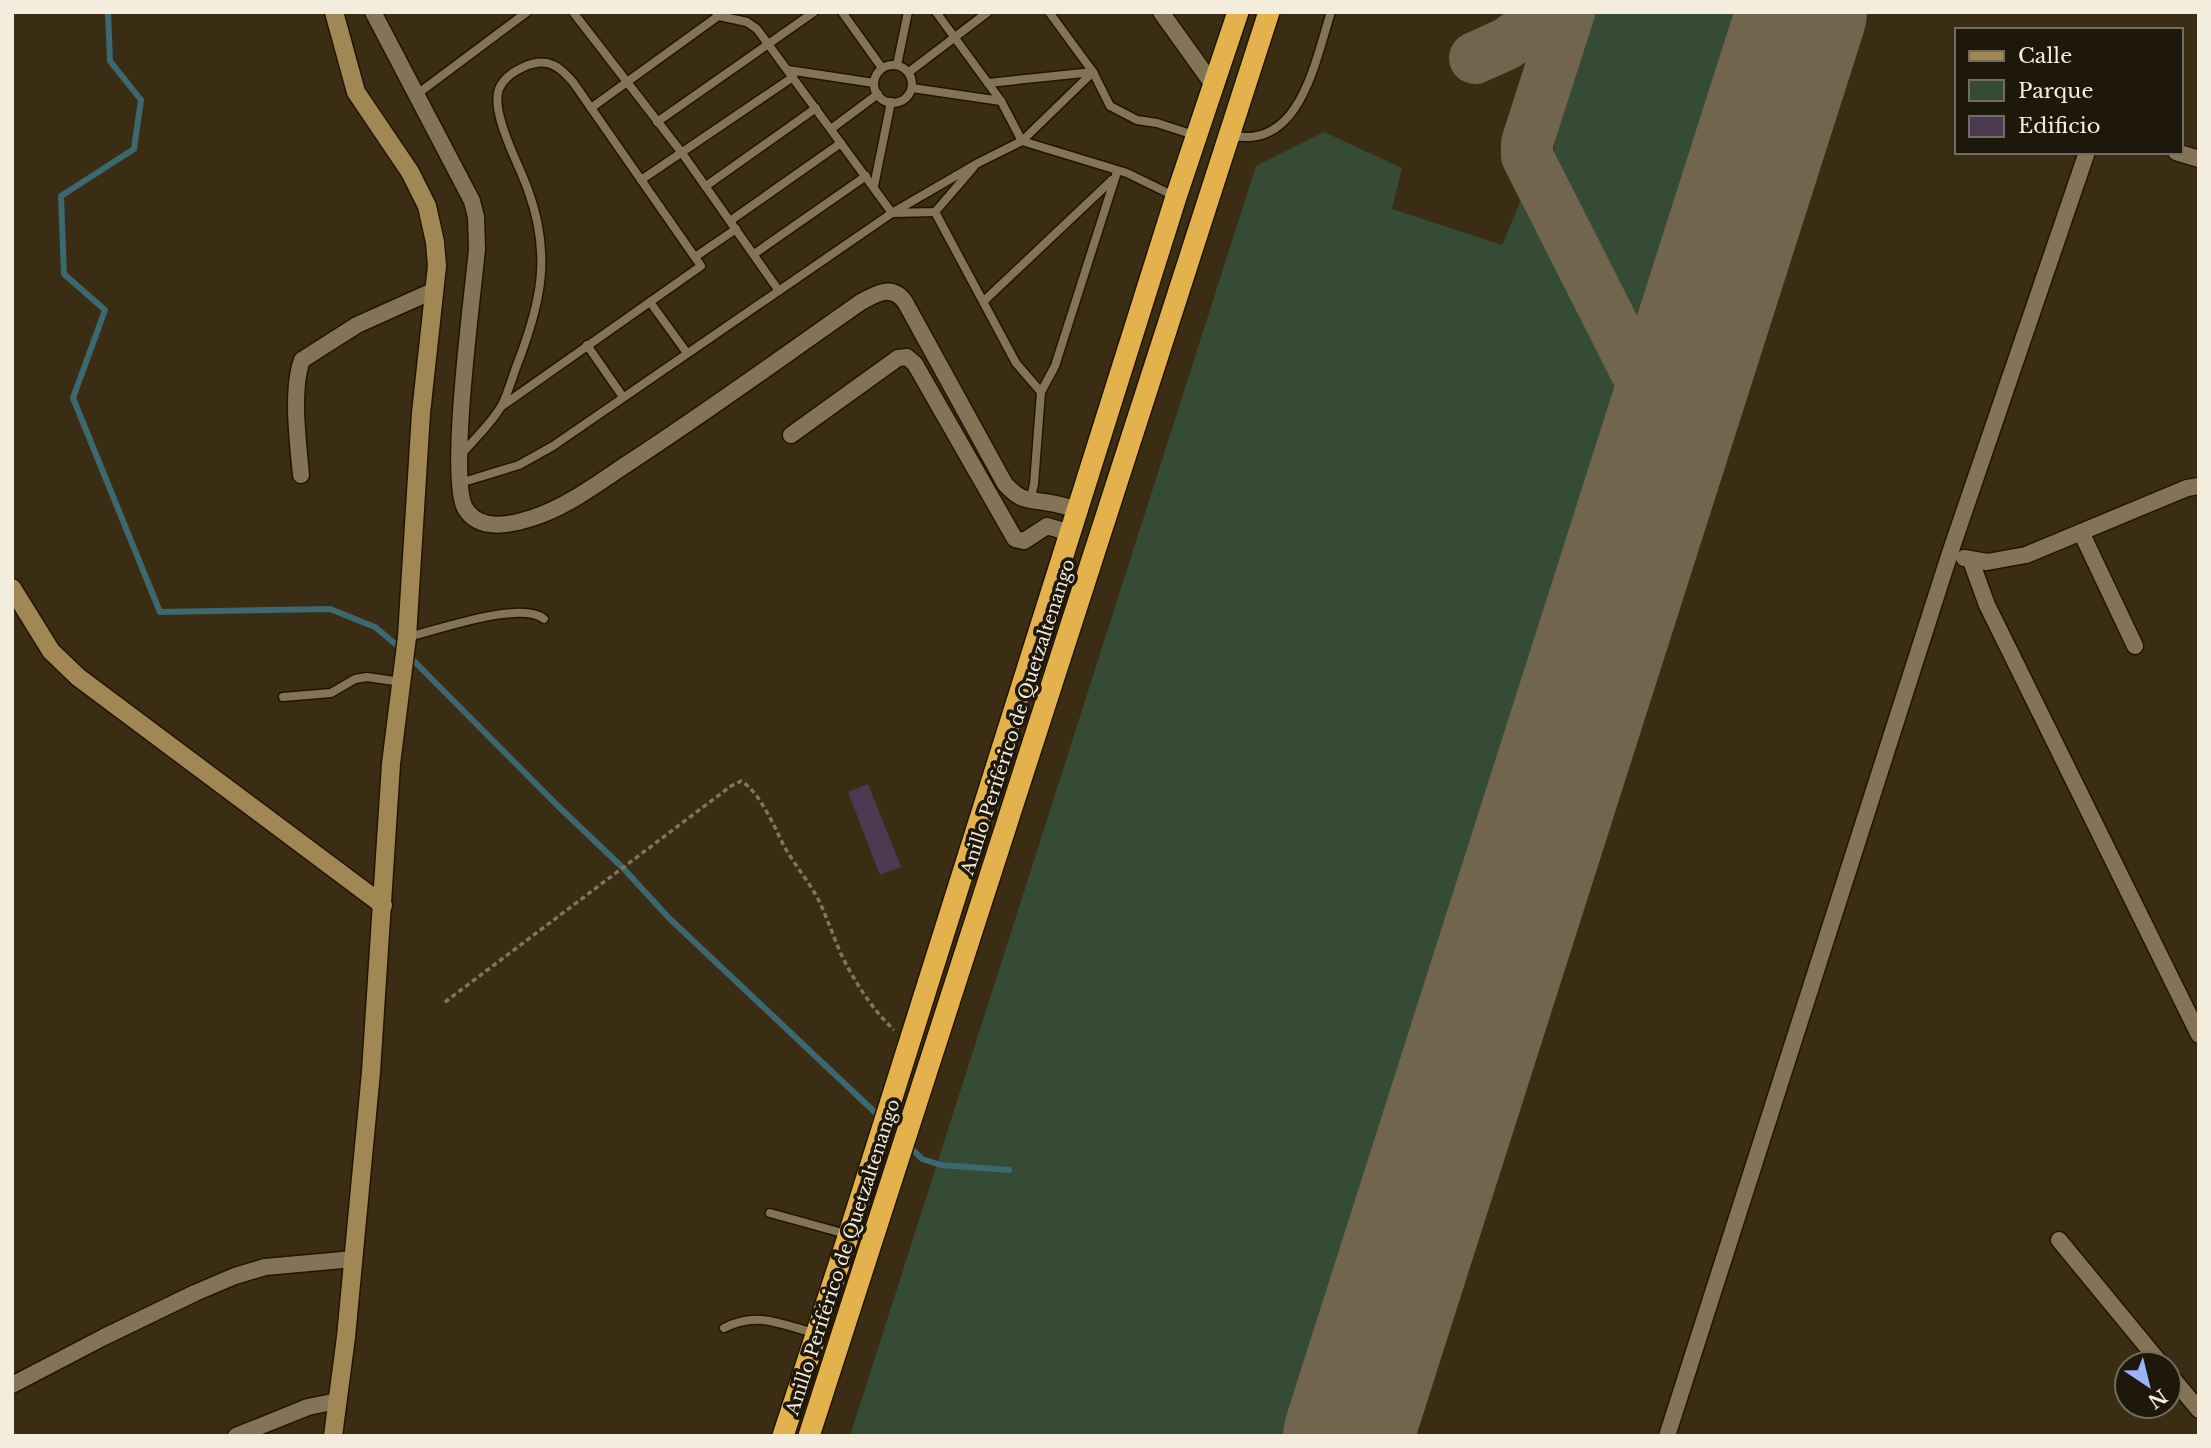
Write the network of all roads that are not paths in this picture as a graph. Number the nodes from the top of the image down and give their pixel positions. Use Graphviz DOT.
graph roads {
  1 [pos="334,12"];
  2 [pos="373,12"];
  3 [pos="527,12"];
  4 [pos="573,12"];
  5 [pos="814,12"];
  6 [pos="842,12"];
  7 [pos="908,12"];
  8 [pos="936,12"];
  9 [pos="988,12"];
  10 [pos="1049,12"];
  11 [pos="1161,12"];
  12 [pos="1238,12"];
  13 [pos="1269,12"];
  14 [pos="1331,12"];
  15 [pos="720,13"];
  16 [pos="954,37"];
  17 [pos="769,43"];
  18 [pos="897,65"];
  19 [pos="882,68"];
  20 [pos="909,72"];
  21 [pos="1093,72"];
  22 [pos="791,74"];
  23 [pos="627,82"];
  24 [pos="874,83"];
  25 [pos="988,83"];
  26 [pos="1214,86"];
  27 [pos="912,88"];
  28 [pos="878,94"];
  29 [pos="416,95"];
  30 [pos="1001,101"];
  31 [pos="891,103"];
  32 [pos="591,108"];
  33 [pos="816,108"];
  34 [pos="657,122"];
  35 [pos="831,130"];
  36 [pos="1230,135"];
  37 [pos="1197,136"];
  38 [pos="1022,141"];
  39 [pos="841,143"];
  40 [pos="682,153"];
  41 [pos="2086,154"];
  42 [pos="978,163"];
  43 [pos="1116,175"];
  44 [pos="866,176"];
  45 [pos="641,180"];
  46 [pos="706,186"];
  47 [pos="874,186"];
  48 [pos="1176,197"];
  49 [pos="936,212"];
  50 [pos="892,213"];
  51 [pos="730,220"];
  52 [pos="736,229"];
  53 [pos="754,254"];
  54 [pos="695,257"];
  55 [pos="435,290"];
  56 [pos="779,291"];
  57 [pos="984,301"];
  58 [pos="650,302"];
  59 [pos="587,345"];
  60 [pos="687,353"];
  61 [pos="1041,392"];
  62 [pos="624,397"];
  63 [pos="502,406"];
  64 [pos="791,435"];
  65 [pos="459,457"];
  66 [pos="301,475"];
  67 [pos="460,483"];
  68 [pos="2199,486"];
  69 [pos="1030,502"];
  70 [pos="1078,510"];
  71 [pos="2081,532"];
  72 [pos="1070,533"];
  73 [pos="1951,553"];
  74 [pos="1971,561"];
  75 [pos="12,588"];
  76 [pos="544,619"];
  77 [pos="407,637"];
  78 [pos="2135,646"];
  79 [pos="402,677"];
  80 [pos="283,696"];
  81 [pos="383,905"];
  82 [pos="2199,1035"];
  83 [pos="770,1213"];
  84 [pos="849,1234"];
  85 [pos="2059,1240"];
  86 [pos="354,1259"];
  87 [pos="724,1328"];
  88 [pos="817,1334"];
  89 [pos="2149,1350"];
  90 [pos="12,1385"];
  91 [pos="2183,1391"];
  92 [pos="338,1401"];
  93 [pos="2199,1410"];
  94 [pos="236,1436"];
  95 [pos="333,1436"];
  96 [pos="783,1436"];
  97 [pos="809,1436"];
  98 [pos="1667,1436"];
  1 -- 55 [label="street"];
  2 -- 29 [label="street"];
  3 -- 29 [label="lane"];
  4 -- 23 [label="lane"];
  5 -- 17 [label="lane"];
  6 -- 19 [label="lane"];
  7 -- 18 [label="lane"];
  8 -- 16 [label="lane"];
  9 -- 16 [label="lane"];
  10 -- 21 [label="lane"];
  11 -- 26 [label="street"];
  12 -- 26 [label="highway, Anillo Periférico de Quetzaltenango"];
  13 -- 36 [label="highway, Anillo Periférico de Quetzaltenango"];
  14 -- 36 [label="lane"];
  15 -- 17 [label="lane"];
  15 -- 23 [label="lane"];
  16 -- 20 [label="lane"];
  16 -- 25 [label="lane"];
  17 -- 22 [label="lane"];
  17 -- 34 [label="lane"];
  18 -- 19 [label="lane"];
  18 -- 20 [label="lane"];
  19 -- 24 [label="lane"];
  20 -- 27 [label="lane"];
  21 -- 25 [label="lane"];
  21 -- 37 [label="lane"];
  21 -- 38 [label="lane"];
  22 -- 24 [label="lane"];
  22 -- 33 [label="lane"];
  22 -- 40 [label="lane"];
  23 -- 32 [label="lane"];
  23 -- 34 [label="lane"];
  24 -- 28 [label="lane"];
  25 -- 30 [label="lane"];
  26 -- 37 [label="highway, Anillo Periférico de Quetzaltenango"];
  27 -- 30 [label="lane"];
  27 -- 31 [label="lane"];
  28 -- 31 [label="lane"];
  28 -- 35 [label="lane"];
  29 -- 65 [label="street"];
  30 -- 38 [label="lane"];
  31 -- 47 [label="lane"];
  32 -- 45 [label="lane"];
  32 -- 63 [label="lane"];
  33 -- 35 [label="lane"];
  33 -- 46 [label="lane"];
  34 -- 40 [label="lane"];
  35 -- 39 [label="lane"];
  36 -- 97 [label="highway, Anillo Periférico de Quetzaltenango"];
  37 -- 48 [label="highway, Anillo Periférico de Quetzaltenango"];
  38 -- 42 [label="lane"];
  38 -- 43 [label="lane"];
  39 -- 44 [label="lane"];
  39 -- 51 [label="lane"];
  40 -- 45 [label="lane"];
  40 -- 46 [label="lane"];
  41 -- 73 [label="street"];
  42 -- 49 [label="lane"];
  42 -- 50 [label="lane"];
  43 -- 48 [label="lane"];
  43 -- 57 [label="lane"];
  43 -- 61 [label="lane"];
  44 -- 47 [label="lane"];
  44 -- 53 [label="lane"];
  45 -- 54 [label="lane"];
  46 -- 51 [label="lane"];
  47 -- 50 [label="lane"];
  48 -- 70 [label="highway, Anillo Periférico de Quetzaltenango"];
  49 -- 50 [label="lane"];
  49 -- 57 [label="lane"];
  50 -- 56 [label="lane"];
  51 -- 52 [label="lane"];
  52 -- 53 [label="lane"];
  52 -- 54 [label="lane"];
  53 -- 56 [label="lane"];
  54 -- 58 [label="lane"];
  55 -- 66 [label="street"];
  55 -- 77 [label="street"];
  56 -- 60 [label="lane"];
  57 -- 61 [label="lane"];
  58 -- 59 [label="lane"];
  58 -- 60 [label="lane"];
  59 -- 62 [label="lane"];
  59 -- 63 [label="lane"];
  60 -- 62 [label="lane"];
  61 -- 69 [label="lane"];
  62 -- 67 [label="lane"];
  63 -- 65 [label="lane"];
  64 -- 72 [label="street"];
  65 -- 67 [label="street"];
  67 -- 69 [label="street"];
  68 -- 71 [label="street"];
  69 -- 70 [label="street"];
  70 -- 72 [label="highway, Anillo Periférico de Quetzaltenango"];
  71 -- 74 [label="street"];
  71 -- 78 [label="street"];
  72 -- 84 [label="highway, Anillo Periférico de Quetzaltenango"];
  73 -- 74 [label="street"];
  73 -- 98 [label="street"];
  74 -- 82 [label="street"];
  75 -- 81 [label="street"];
  76 -- 77 [label="lane"];
  77 -- 79 [label="street"];
  79 -- 80 [label="lane"];
  79 -- 81 [label="street"];
  81 -- 86 [label="street"];
  83 -- 84 [label="lane"];
  84 -- 88 [label="highway, Anillo Periférico de Quetzaltenango"];
  85 -- 89 [label="street"];
  86 -- 90 [label="street"];
  86 -- 92 [label="street"];
  87 -- 88 [label="lane"];
  88 -- 96 [label="highway, Anillo Periférico de Quetzaltenango"];
  91 -- 93 [label="street"];
  92 -- 94 [label="street"];
  92 -- 95 [label="street"];
}
